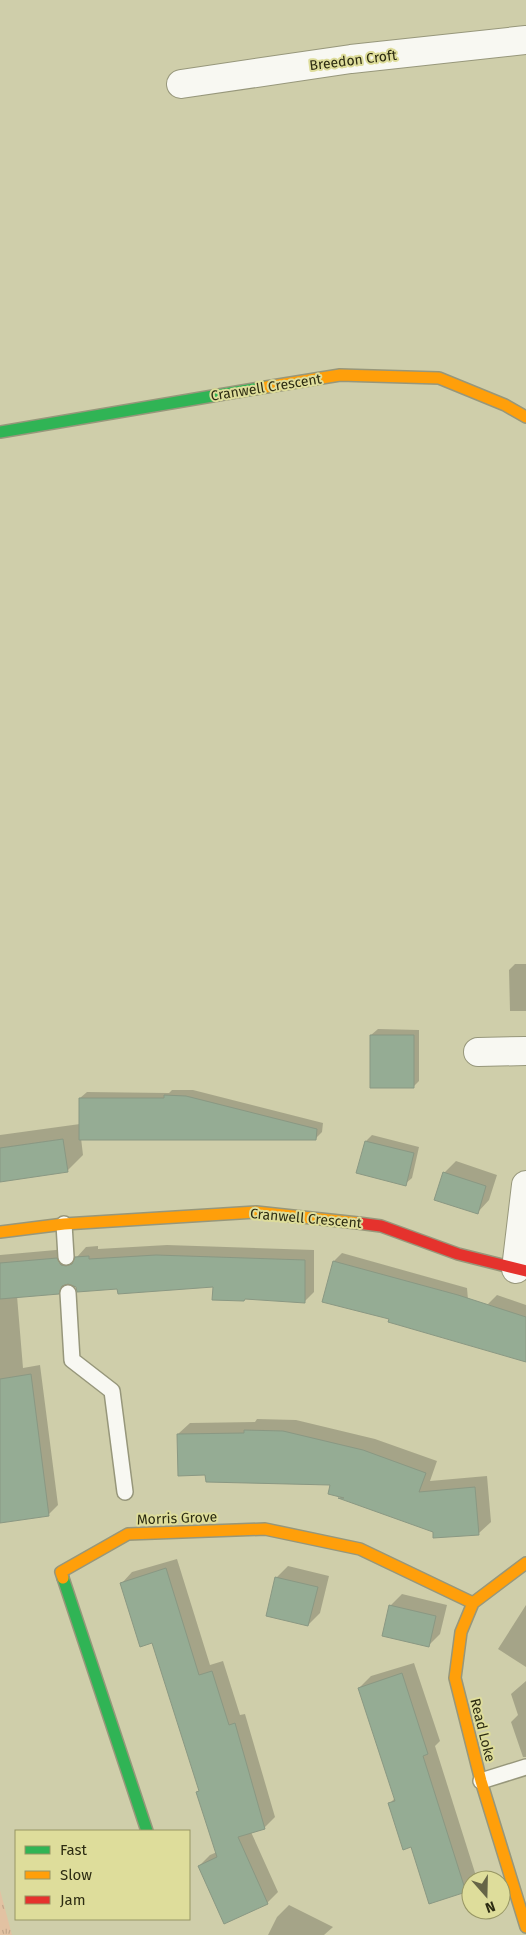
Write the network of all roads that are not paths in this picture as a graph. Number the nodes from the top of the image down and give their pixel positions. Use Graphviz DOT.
graph roads {
  1 [pos="526,40"];
  2 [pos="181,84"];
  3 [pos="526,417"];
  4 [pos="0,432"];
  5 [pos="526,1051"];
  6 [pos="478,1052"];
  7 [pos="526,1185"];
  8 [pos="64,1224"];
  9 [pos="0,1232"];
  10 [pos="66,1257"];
  11 [pos="521,1270"];
  12 [pos="68,1293"];
  13 [pos="125,1492"];
  14 [pos="526,1563"];
  15 [pos="473,1603"];
  16 [pos="526,1767"];
  17 [pos="481,1781"];
  18 [pos="147,1830"];
  19 [pos="526,1926"];
  1 -- 2 [label="street, Breedon Croft"];
  3 -- 4 [label="street, Cranwell Crescent"];
  5 -- 6 [label="street"];
  7 -- 11 [label="street, Cranwell Crescent"];
  8 -- 9 [label="street, Cranwell Crescent"];
  8 -- 10 [label="lane"];
  8 -- 11 [label="street, Cranwell Crescent"];
  12 -- 13 [label="lane"];
  14 -- 15 [label="street"];
  15 -- 17 [label="street, Read Loke"];
  15 -- 18 [label="street, Morris Grove"];
  16 -- 17 [label="lane"];
  17 -- 19 [label="street, Read Loke"];
}
